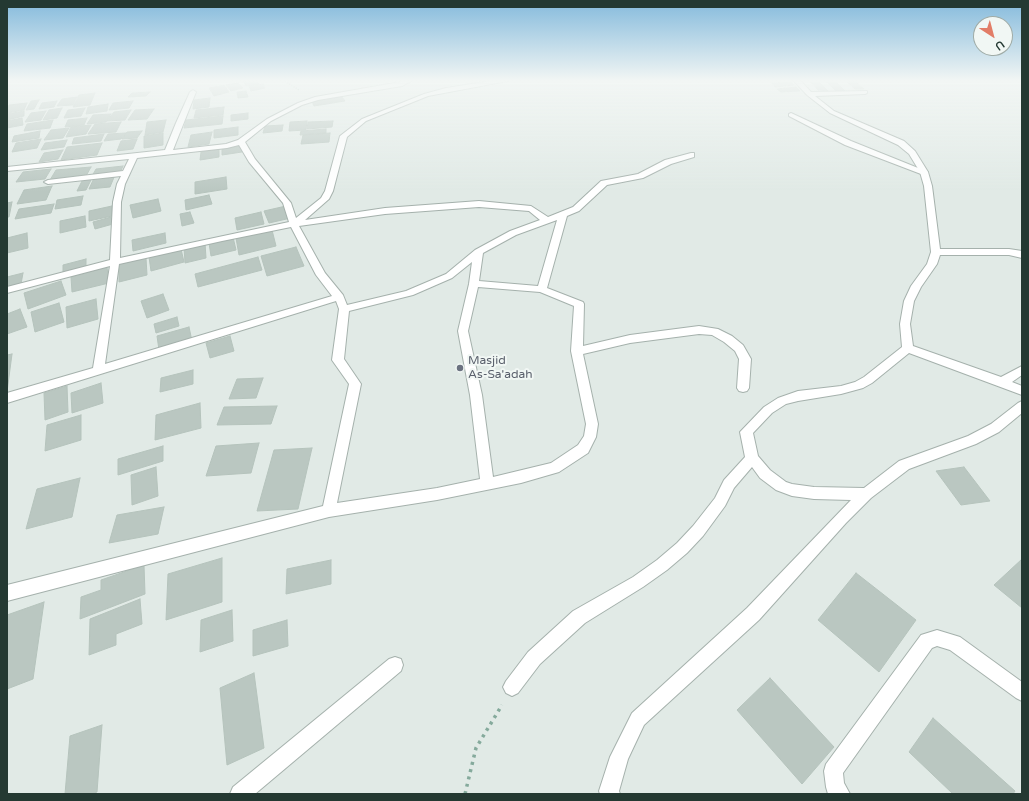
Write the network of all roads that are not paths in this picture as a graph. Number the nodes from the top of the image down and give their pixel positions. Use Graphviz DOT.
graph roads {
  1 [pos="182,117"];
  2 [pos="275,117"];
  3 [pos="370,117"];
  4 [pos="795,117"];
  5 [pos="842,117"];
  6 [pos="241,142"];
  7 [pos="168,153"];
  8 [pos="691,155"];
  9 [pos="134,156"];
  10 [pos="7,169"];
  11 [pos="924,172"];
  12 [pos="126,173"];
  13 [pos="48,182"];
  14 [pos="563,215"];
  15 [pos="547,221"];
  16 [pos="294,224"];
  17 [pos="478,252"];
  18 [pos="936,252"];
  19 [pos="1021,253"];
  20 [pos="115,262"];
  21 [pos="474,284"];
  22 [pos="7,290"];
  23 [pos="542,290"];
  24 [pos="339,297"];
  25 [pos="344,309"];
  26 [pos="908,348"];
  27 [pos="577,351"];
  28 [pos="98,370"];
  29 [pos="1022,370"];
  30 [pos="1002,382"];
  31 [pos="743,388"];
  32 [pos="1022,391"];
  33 [pos="7,398"];
  34 [pos="1022,406"];
  35 [pos="752,458"];
  36 [pos="487,483"];
  37 [pos="866,494"];
  38 [pos="329,511"];
  39 [pos="7,593"];
  40 [pos="395,665"];
  41 [pos="512,687"];
  42 [pos="1022,692"];
  43 [pos="240,794"];
  44 [pos="610,794"];
  45 [pos="840,794"];
  1 -- 7 [label="street"];
  2 -- 6 [label="street"];
  3 -- 16 [label="street"];
  4 -- 11 [label="street"];
  5 -- 11 [label="street"];
  6 -- 7 [label="street"];
  6 -- 16 [label="street"];
  7 -- 9 [label="street"];
  8 -- 14 [label="street"];
  9 -- 10 [label="street"];
  9 -- 12 [label="street"];
  11 -- 18 [label="street"];
  12 -- 13 [label="street"];
  12 -- 20 [label="street"];
  14 -- 15 [label="street"];
  14 -- 23 [label="street"];
  15 -- 16 [label="street"];
  15 -- 17 [label="street"];
  16 -- 20 [label="street"];
  16 -- 24 [label="street"];
  17 -- 21 [label="street"];
  17 -- 25 [label="street"];
  18 -- 19 [label="street"];
  18 -- 26 [label="street"];
  20 -- 22 [label="street"];
  20 -- 28 [label="street"];
  21 -- 23 [label="street"];
  21 -- 36 [label="street"];
  23 -- 27 [label="street"];
  24 -- 25 [label="street"];
  24 -- 28 [label="street"];
  25 -- 38 [label="street"];
  26 -- 30 [label="street"];
  26 -- 35 [label="street"];
  27 -- 31 [label="street"];
  27 -- 36 [label="street"];
  28 -- 33 [label="street"];
  29 -- 30 [label="street"];
  30 -- 32 [label="street"];
  34 -- 37 [label="street"];
  35 -- 37 [label="street"];
  35 -- 41 [label="street"];
  36 -- 38 [label="street"];
  37 -- 44 [label="street"];
  38 -- 39 [label="street"];
  40 -- 43 [label="street"];
  42 -- 45 [label="street"];
}
